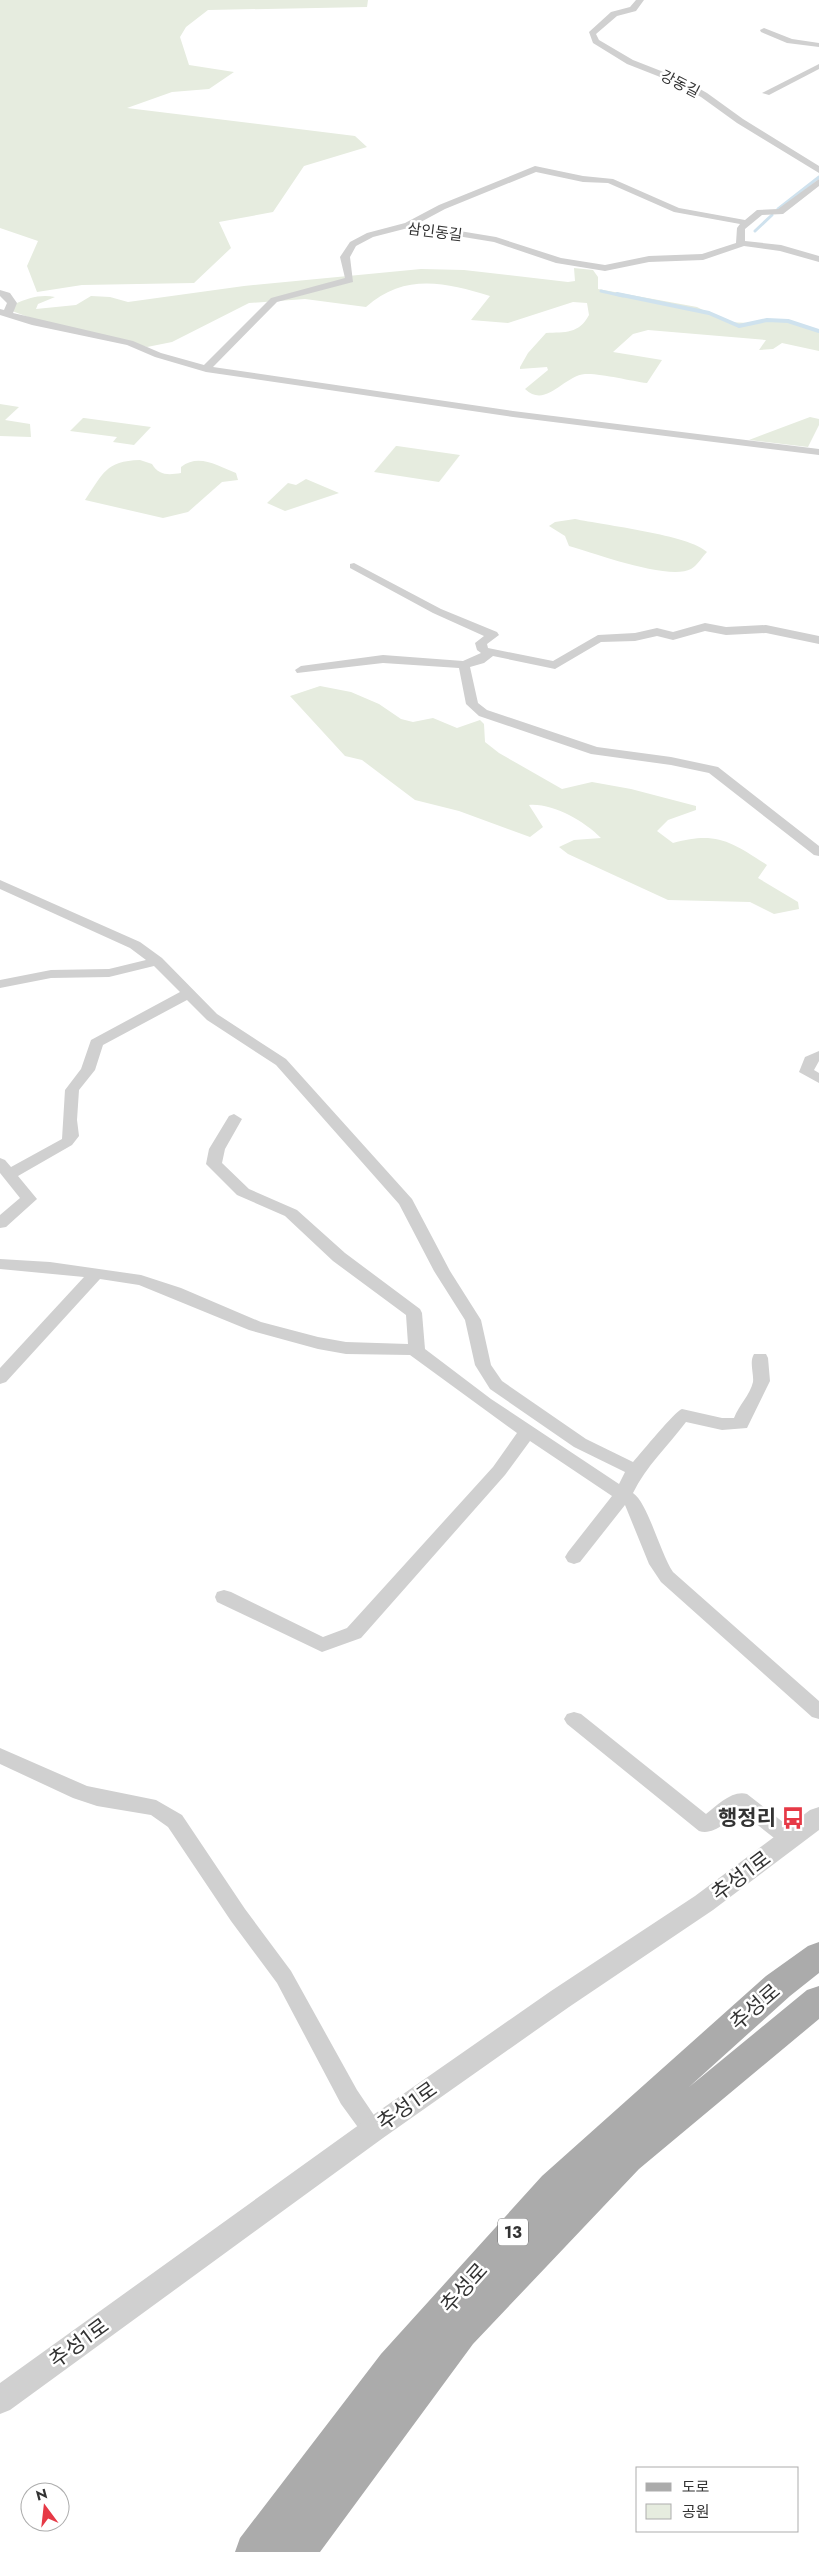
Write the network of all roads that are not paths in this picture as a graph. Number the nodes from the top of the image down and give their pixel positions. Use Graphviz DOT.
graph roads {
  1 [pos="640,0"];
  2 [pos="764,30"];
  3 [pos="819,45"];
  4 [pos="819,66"];
  5 [pos="766,93"];
  6 [pos="819,170"];
  7 [pos="819,182"];
  8 [pos="748,222"];
  9 [pos="408,225"];
  10 [pos="741,243"];
  11 [pos="819,258"];
  12 [pos="0,294"];
  13 [pos="4,312"];
  14 [pos="206,369"];
  15 [pos="819,452"];
  16 [pos="354,566"];
  17 [pos="819,640"];
  18 [pos="490,652"];
  19 [pos="464,665"];
  20 [pos="301,670"];
  21 [pos="819,852"];
  22 [pos="0,884"];
  23 [pos="157,961"];
  24 [pos="0,984"];
  25 [pos="189,993"];
  26 [pos="819,1054"];
  27 [pos="819,1079"];
  28 [pos="234,1119"];
  29 [pos="5,1169"];
  30 [pos="0,1223"];
  31 [pos="0,1264"];
  32 [pos="96,1274"];
  33 [pos="417,1352"];
  34 [pos="760,1358"];
  35 [pos="0,1378"];
  36 [pos="527,1432"];
  37 [pos="635,1470"];
  38 [pos="623,1495"];
  39 [pos="574,1557"];
  40 [pos="224,1597"];
  41 [pos="819,1712"];
  42 [pos="574,1719"];
  43 [pos="0,1756"];
  44 [pos="819,1817"];
  45 [pos="790,1839"];
  46 [pos="819,1955"];
  47 [pos="819,2000"];
  48 [pos="373,2130"];
  49 [pos="0,2400"];
  50 [pos="254,2552"];
  51 [pos="296,2552"];
  1 -- 6 [label="street, 강동길"];
  2 -- 3 [label="street"];
  4 -- 5 [label="street"];
  7 -- 8 [label="street"];
  8 -- 9 [label="street"];
  8 -- 10 [label="street"];
  9 -- 10 [label="street, 삼인동길"];
  9 -- 14 [label="street, 삼인동길"];
  10 -- 11 [label="street"];
  12 -- 13 [label="street"];
  13 -- 14 [label="street"];
  14 -- 15 [label="street"];
  16 -- 18 [label="street"];
  17 -- 18 [label="street"];
  18 -- 19 [label="street"];
  19 -- 20 [label="street"];
  19 -- 21 [label="street"];
  22 -- 23 [label="street"];
  23 -- 24 [label="street"];
  23 -- 25 [label="street"];
  25 -- 29 [label="street"];
  25 -- 37 [label="street"];
  26 -- 27 [label="street"];
  28 -- 33 [label="street"];
  29 -- 30 [label="street"];
  31 -- 32 [label="street"];
  32 -- 33 [label="street"];
  32 -- 35 [label="street"];
  33 -- 36 [label="street"];
  34 -- 37 [label="street"];
  36 -- 38 [label="street"];
  36 -- 40 [label="street"];
  37 -- 38 [label="street"];
  38 -- 39 [label="street"];
  38 -- 41 [label="street"];
  42 -- 45 [label="street"];
  43 -- 48 [label="street"];
  44 -- 45 [label="street, 추성1로"];
  45 -- 48 [label="street, 추성1로"];
  46 -- 50 [label="main road, 추성로 / 13"];
  47 -- 51 [label="main road, 추성로 / 13"];
  48 -- 49 [label="street, 추성1로"];
}
